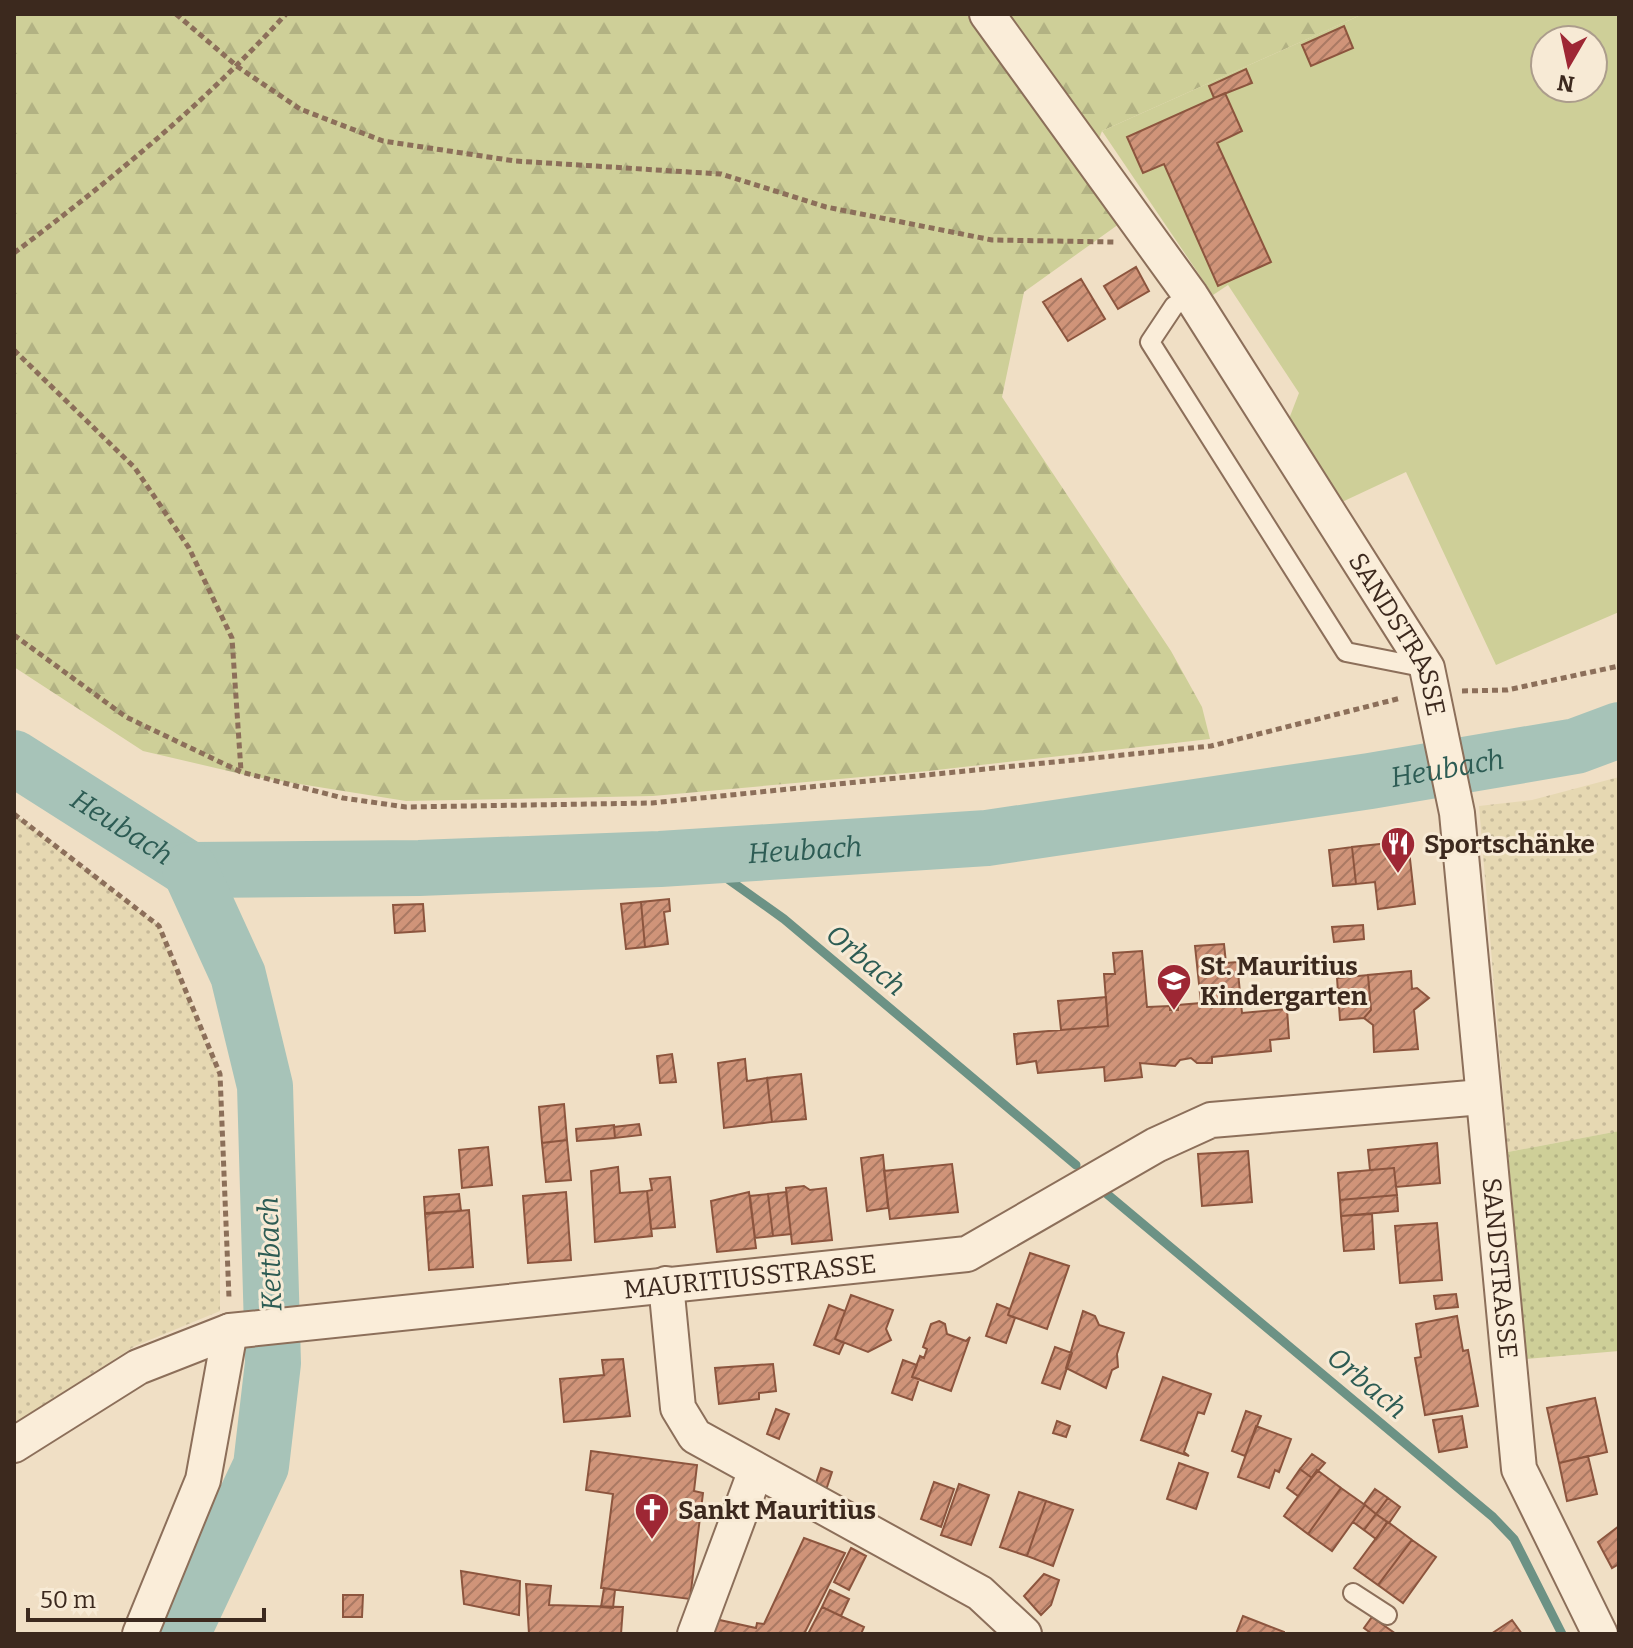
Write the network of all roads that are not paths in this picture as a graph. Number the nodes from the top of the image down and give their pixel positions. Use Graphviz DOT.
graph roads {
  1 [pos="987,14"];
  2 [pos="1191,296"];
  3 [pos="1434,694"];
  4 [pos="1482,1097"];
  5 [pos="666,1284"];
  6 [pos="240,1330"];
  7 [pos="14,1445"];
  8 [pos="756,1470"];
  9 [pos="1353,1593"];
  10 [pos="1387,1615"];
  11 [pos="140,1634"];
  12 [pos="695,1634"];
  13 [pos="1024,1634"];
  14 [pos="1600,1634"];
  1 -- 2 [label="street, SANDSTRASSE"];
  2 -- 3 [label="street, SANDSTRASSE"];
  2 -- 3 [label="lane"];
  3 -- 4 [label="street, SANDSTRASSE"];
  4 -- 5 [label="street, MAURITIUSSTRASSE"];
  4 -- 14 [label="street, SANDSTRASSE"];
  5 -- 6 [label="street, MAURITIUSSTRASSE"];
  5 -- 8 [label="street"];
  6 -- 7 [label="street, MAURITIUSSTRASSE"];
  6 -- 11 [label="street"];
  8 -- 12 [label="street"];
  8 -- 13 [label="street"];
  9 -- 10 [label="lane"];
}
